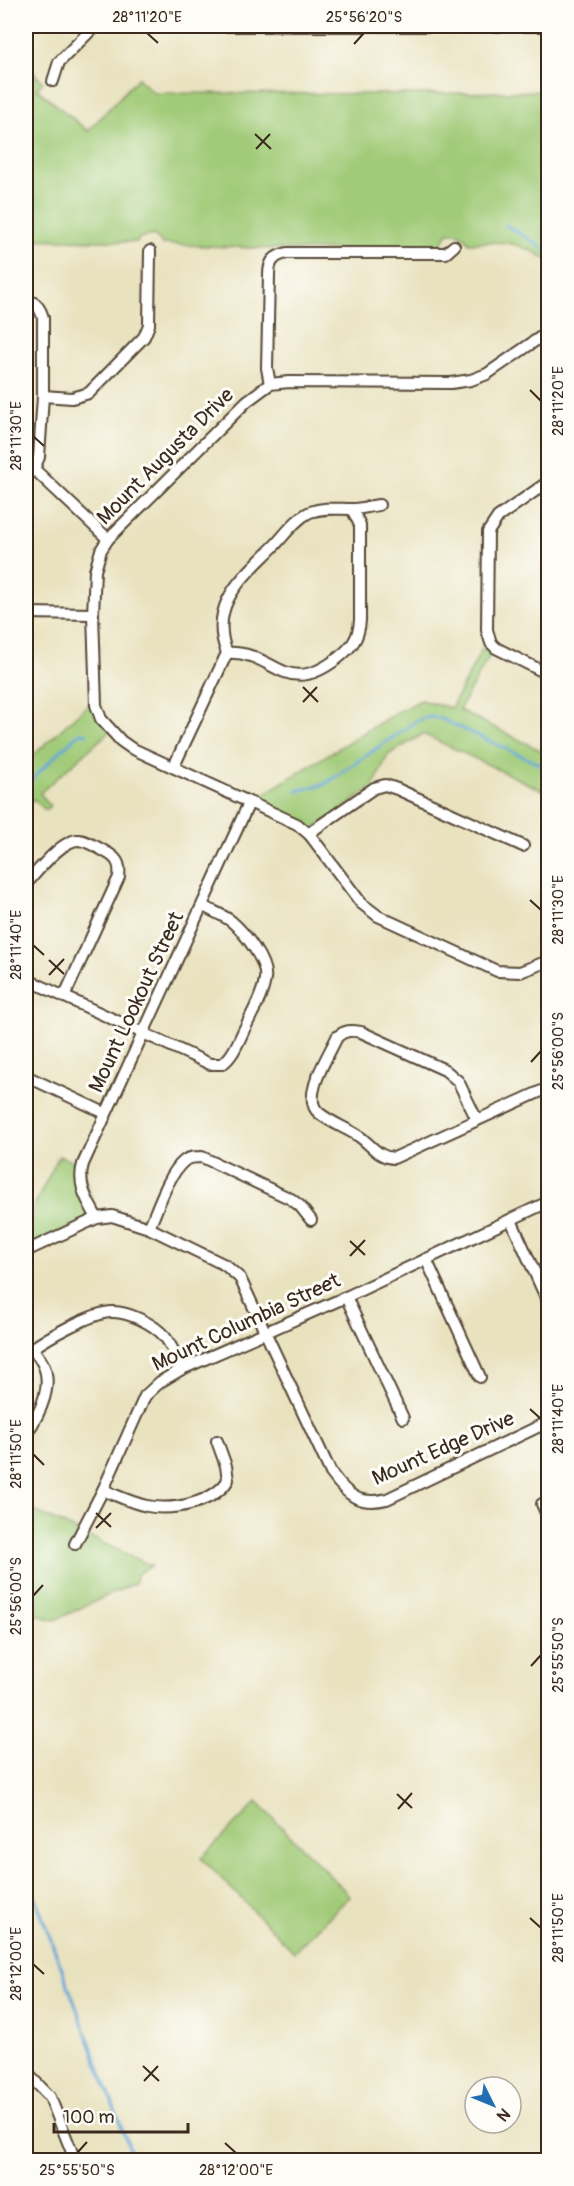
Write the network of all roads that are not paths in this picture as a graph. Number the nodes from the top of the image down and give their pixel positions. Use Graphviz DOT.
graph roads {
  1 [pos="95,26"];
  2 [pos="187,26"];
  3 [pos="410,26"];
  4 [pos="549,26"];
  5 [pos="53,81"];
  6 [pos="454,246"];
  7 [pos="150,251"];
  8 [pos="26,299"];
  9 [pos="549,332"];
  10 [pos="270,384"];
  11 [pos="43,396"];
  12 [pos="34,469"];
  13 [pos="26,477"];
  14 [pos="545,484"];
  15 [pos="549,496"];
  16 [pos="379,505"];
  17 [pos="352,509"];
  18 [pos="108,539"];
  19 [pos="26,614"];
  20 [pos="93,614"];
  21 [pos="227,653"];
  22 [pos="549,674"];
  23 [pos="174,766"];
  24 [pos="249,803"];
  25 [pos="310,834"];
  26 [pos="523,846"];
  27 [pos="26,884"];
  28 [pos="202,906"];
  29 [pos="549,962"];
  30 [pos="26,980"];
  31 [pos="64,997"];
  32 [pos="143,1032"];
  33 [pos="26,1077"];
  34 [pos="549,1088"];
  35 [pos="105,1113"];
  36 [pos="477,1120"];
  37 [pos="549,1202"];
  38 [pos="97,1218"];
  39 [pos="311,1220"];
  40 [pos="511,1220"];
  41 [pos="149,1228"];
  42 [pos="26,1251"];
  43 [pos="426,1259"];
  44 [pos="346,1297"];
  45 [pos="549,1302"];
  46 [pos="266,1333"];
  47 [pos="29,1348"];
  48 [pos="182,1369"];
  49 [pos="480,1377"];
  50 [pos="403,1418"];
  51 [pos="549,1422"];
  52 [pos="26,1434"];
  53 [pos="217,1441"];
  54 [pos="103,1490"];
  55 [pos="542,1504"];
  56 [pos="549,1517"];
  57 [pos="75,1544"];
  58 [pos="26,2072"];
  59 [pos="75,2160"];
  1 -- 5 [label="street"];
  2 -- 3 [label="street"];
  3 -- 4 [label="street"];
  6 -- 10 [label="street"];
  7 -- 11 [label="street"];
  8 -- 11 [label="street"];
  9 -- 10 [label="street"];
  10 -- 18 [label="street, Mount Augusta Drive"];
  11 -- 12 [label="street"];
  12 -- 13 [label="street"];
  12 -- 18 [label="street"];
  14 -- 15 [label="street"];
  14 -- 22 [label="street"];
  16 -- 17 [label="street"];
  17 -- 21 [label="street"];
  17 -- 21 [label="street"];
  18 -- 20 [label="street, Mount Augusta Drive"];
  19 -- 20 [label="street"];
  20 -- 23 [label="street, Mount Augusta Drive"];
  21 -- 23 [label="street"];
  23 -- 24 [label="street, Mount Augusta Drive"];
  24 -- 25 [label="street, Mount Augusta Drive"];
  24 -- 28 [label="street, Mount Lookout Street"];
  25 -- 26 [label="street"];
  25 -- 29 [label="street, Mount Augusta Drive"];
  27 -- 31 [label="street"];
  28 -- 32 [label="street, Mount Lookout Street"];
  28 -- 32 [label="street"];
  30 -- 31 [label="street"];
  31 -- 32 [label="street"];
  32 -- 35 [label="street, Mount Lookout Street"];
  33 -- 35 [label="street"];
  34 -- 36 [label="street"];
  35 -- 38 [label="street, Mount Lookout Street"];
  36 -- 36 [label="street"];
  37 -- 40 [label="street, Mount Columbia Street"];
  38 -- 41 [label="street"];
  38 -- 42 [label="street"];
  39 -- 41 [label="street"];
  40 -- 43 [label="street, Mount Columbia Street"];
  40 -- 45 [label="street"];
  41 -- 46 [label="street"];
  43 -- 44 [label="street, Mount Columbia Street"];
  43 -- 49 [label="street"];
  44 -- 46 [label="street, Mount Columbia Street"];
  44 -- 50 [label="street"];
  46 -- 48 [label="street, Mount Columbia Street"];
  46 -- 51 [label="street, Mount Edge Drive"];
  47 -- 48 [label="street"];
  47 -- 52 [label="street"];
  48 -- 54 [label="street, Mount Columbia Street"];
  53 -- 54 [label="street"];
  54 -- 57 [label="street, Mount Columbia Street"];
  55 -- 56 [label="street"];
  58 -- 59 [label="street"];
}
